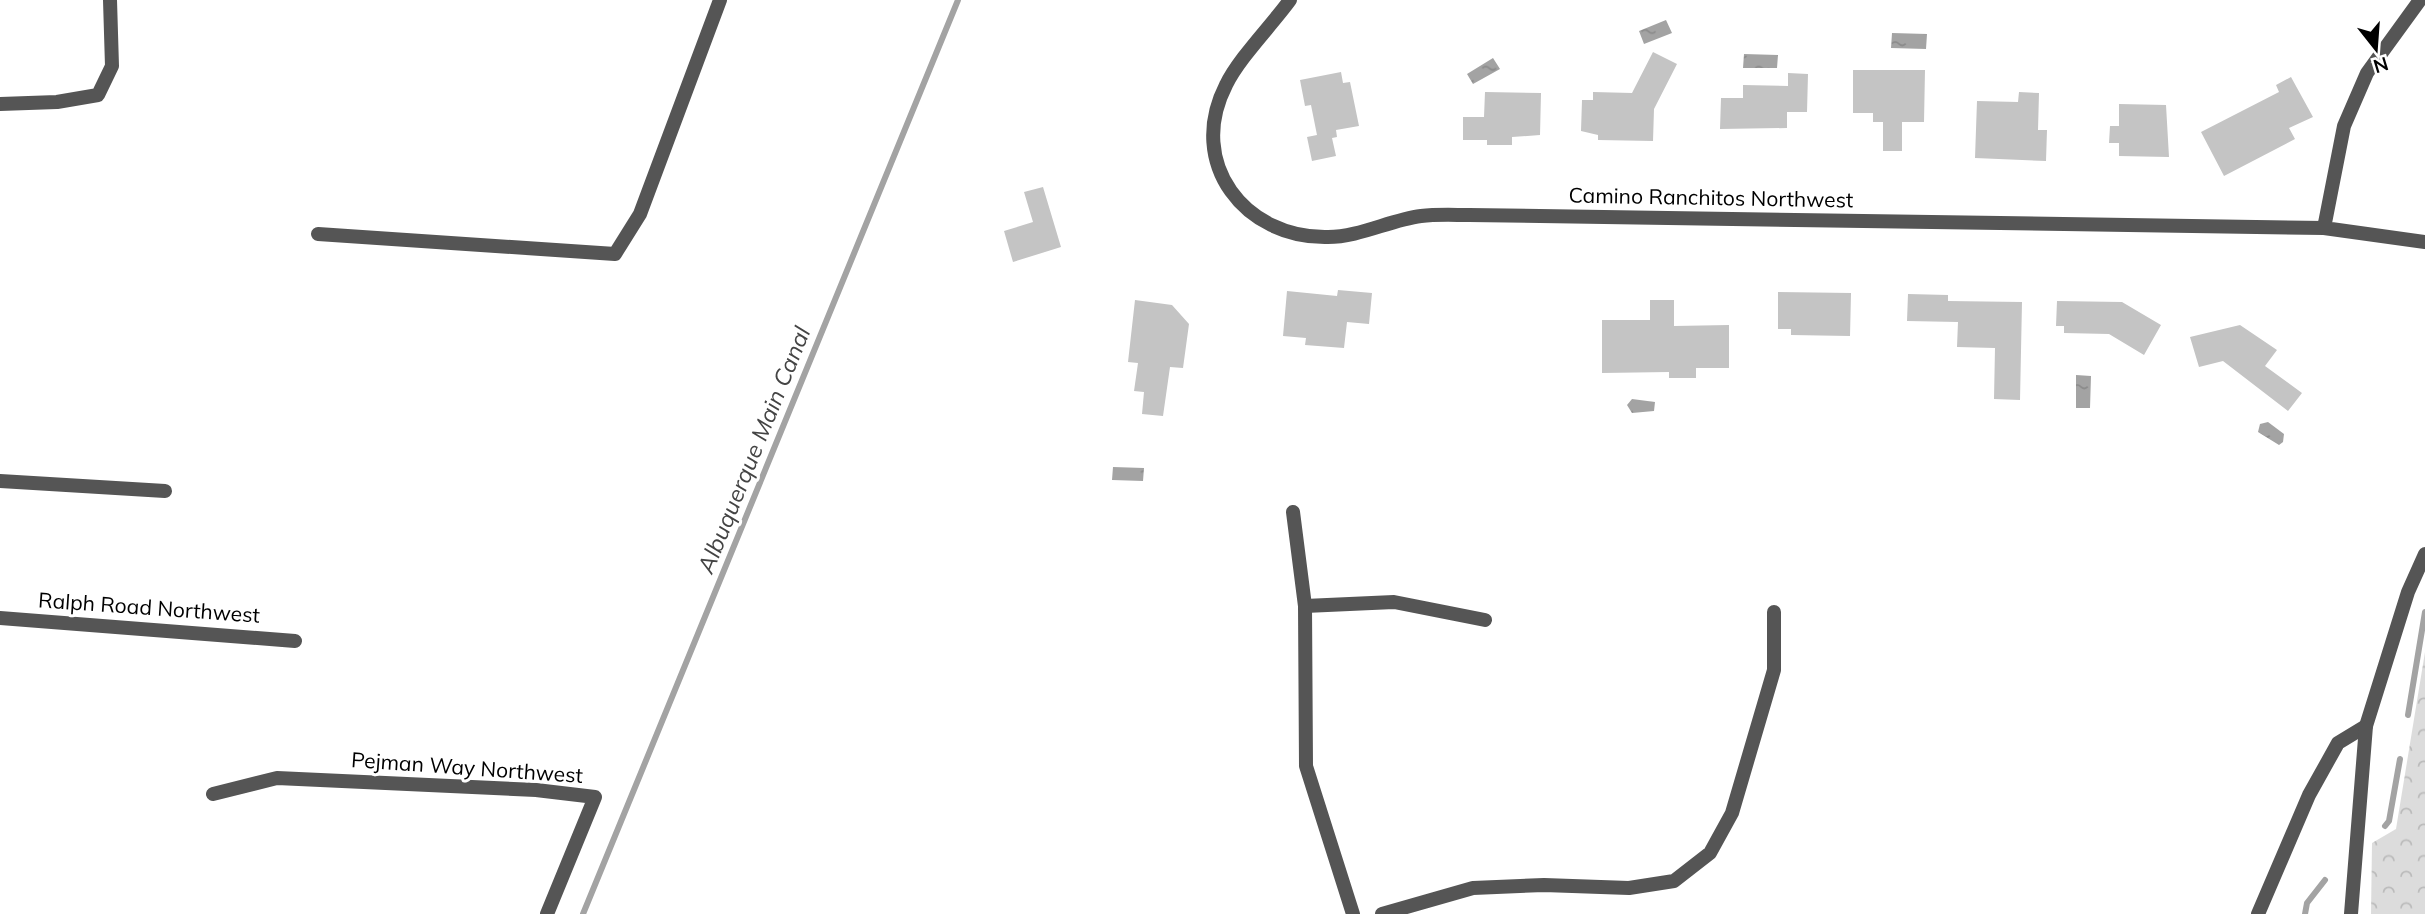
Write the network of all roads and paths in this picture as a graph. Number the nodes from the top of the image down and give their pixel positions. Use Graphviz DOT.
graph roads {
  1 [pos="110,0"];
  2 [pos="720,0"];
  3 [pos="1290,0"];
  4 [pos="2420,0"];
  5 [pos="0,104"];
  6 [pos="2324,228"];
  7 [pos="318,234"];
  8 [pos="2425,242"];
  9 [pos="0,481"];
  10 [pos="165,491"];
  11 [pos="1293,512"];
  12 [pos="2425,554"];
  13 [pos="1305,607"];
  14 [pos="1774,612"];
  15 [pos="0,618"];
  16 [pos="1485,620"];
  17 [pos="295,640"];
  18 [pos="2366,726"];
  19 [pos="213,794"];
  20 [pos="547,914"];
  21 [pos="1353,914"];
  22 [pos="1382,914"];
  23 [pos="2258,914"];
  24 [pos="2351,914"];
  1 -- 5 [label="street"];
  2 -- 7 [label="street"];
  3 -- 6 [label="street, Camino Ranchitos Northwest"];
  4 -- 6 [label="street"];
  6 -- 8 [label="street, Camino Ranchitos Northwest"];
  9 -- 10 [label="street"];
  11 -- 13 [label="street"];
  12 -- 18 [label="street"];
  13 -- 16 [label="street"];
  13 -- 21 [label="street"];
  14 -- 22 [label="street"];
  15 -- 17 [label="street, Ralph Road Northwest"];
  18 -- 23 [label="street"];
  18 -- 24 [label="street"];
  19 -- 20 [label="street, Pejman Way Northwest"];
}
